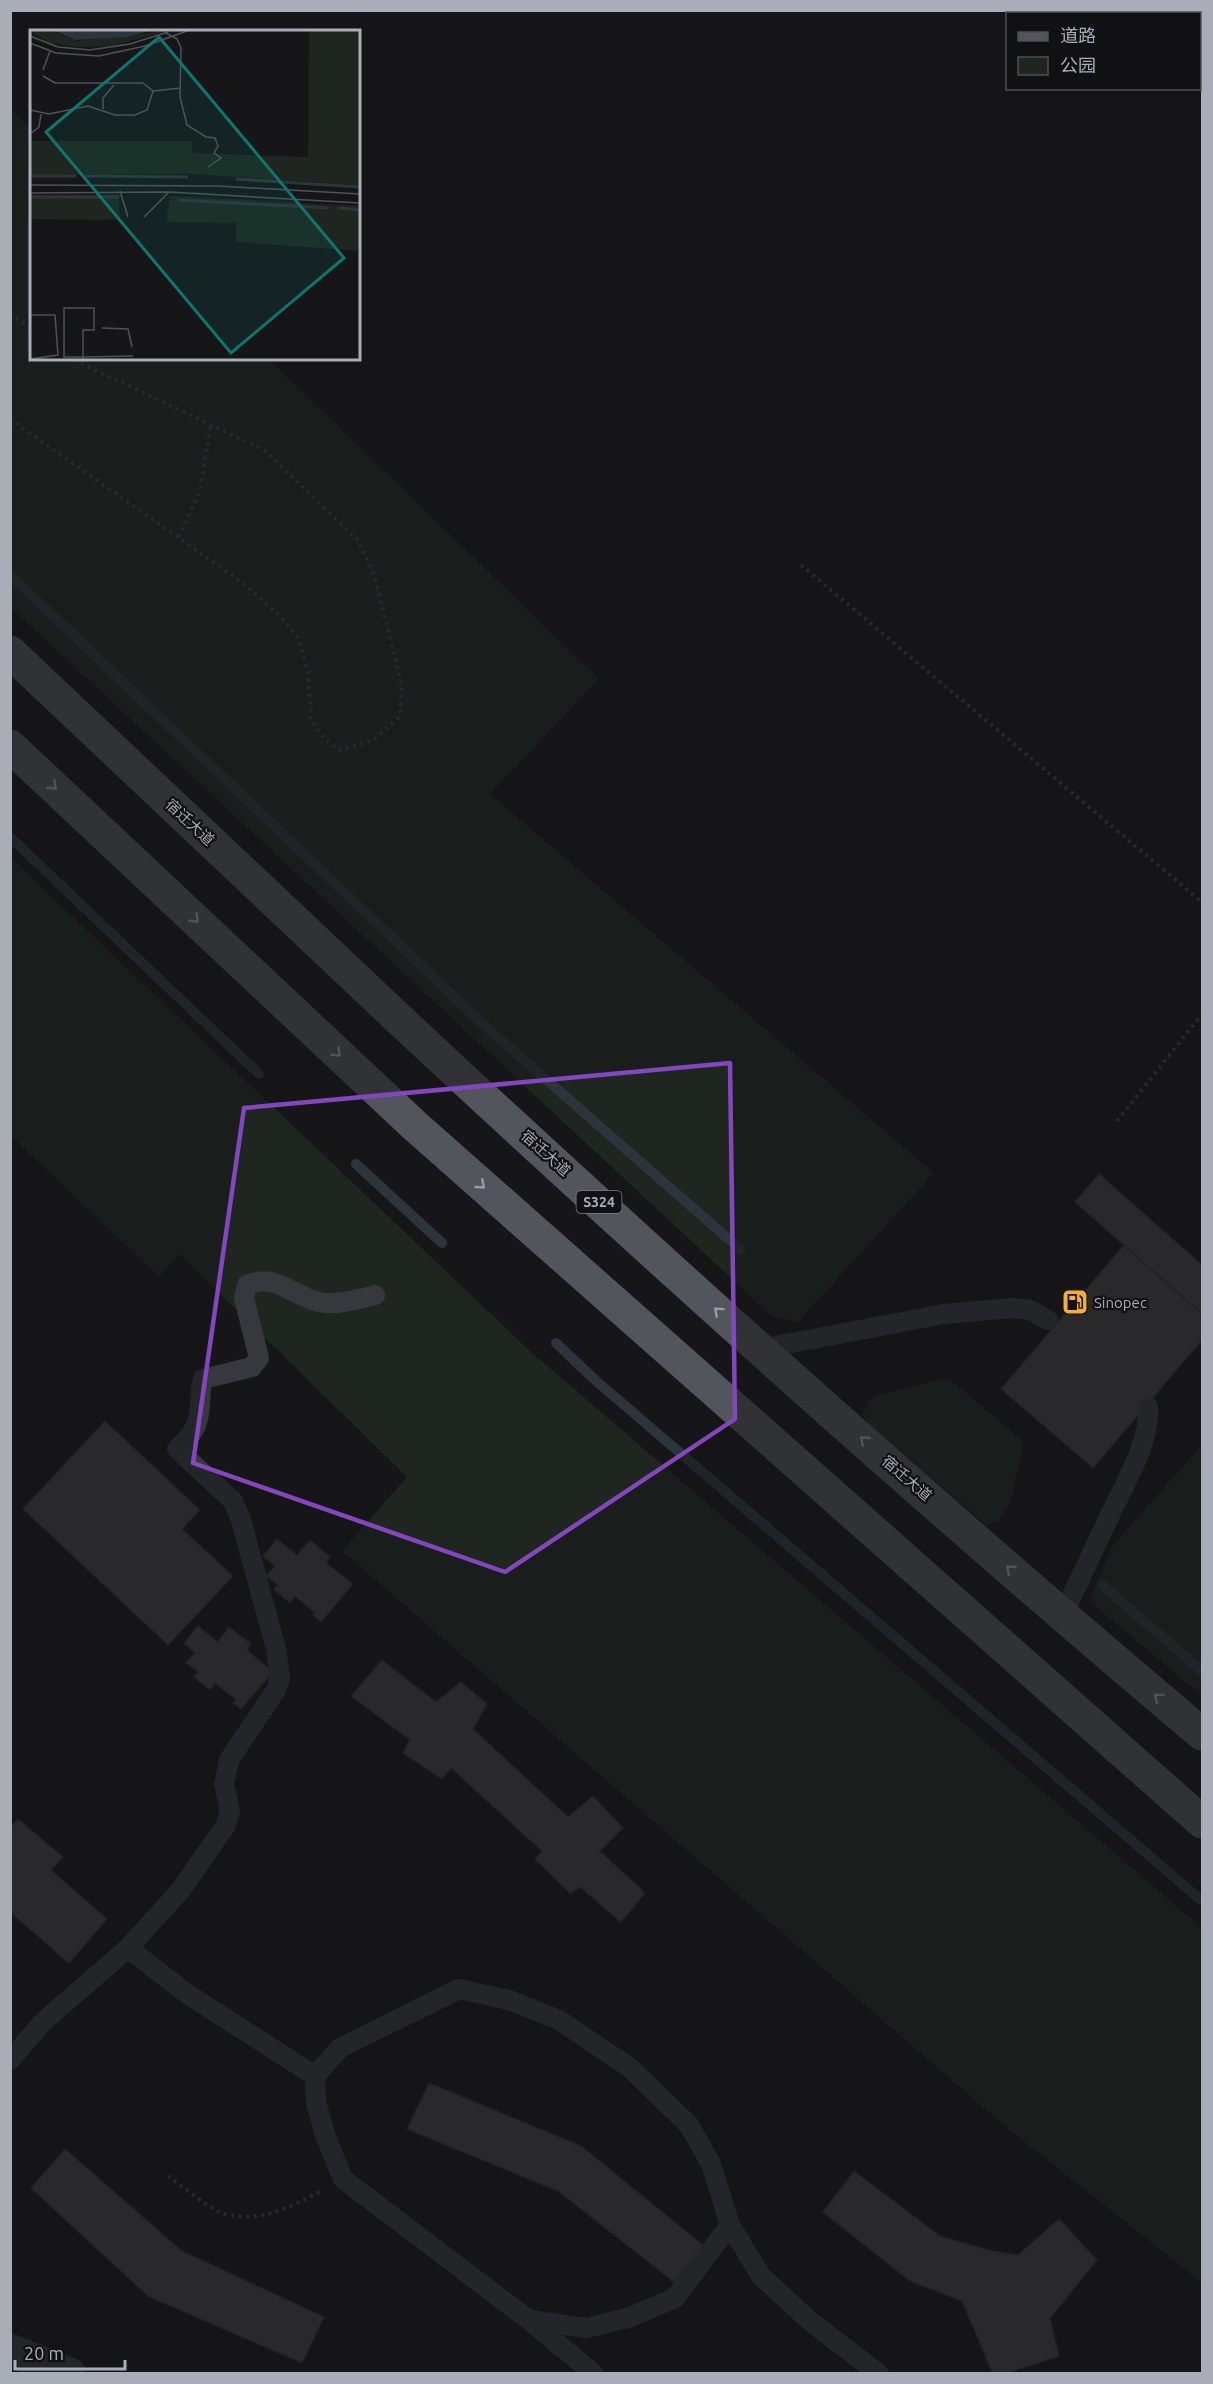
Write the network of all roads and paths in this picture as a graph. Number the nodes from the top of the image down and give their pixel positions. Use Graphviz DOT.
graph roads {
  1 [pos="10,313"];
  2 [pos="30,328"];
  3 [pos="74,360"];
  4 [pos="10,419"];
  5 [pos="212,424"];
  6 [pos="178,537"];
  7 [pos="801,565"];
  8 [pos="10,652"];
  9 [pos="10,746"];
  10 [pos="1203,902"];
  11 [pos="1203,1014"];
  12 [pos="1117,1121"];
  13 [pos="375,1296"];
  14 [pos="1048,1320"];
  15 [pos="760,1349"];
  16 [pos="1148,1407"];
  17 [pos="1063,1616"];
  18 [pos="1203,1734"];
  19 [pos="1203,1822"];
  20 [pos="128,1948"];
  21 [pos="10,2060"];
  22 [pos="315,2076"];
  23 [pos="168,2176"];
  24 [pos="343,2179"];
  25 [pos="730,2225"];
  26 [pos="529,2320"];
  27 [pos="10,2350"];
  28 [pos="70,2373"];
  29 [pos="594,2373"];
  30 [pos="879,2373"];
  1 -- 2 [label="path"];
  3 -- 5 [label="path"];
  4 -- 6 [label="path"];
  5 -- 6 [label="path"];
  5 -- 6 [label="path"];
  7 -- 10 [label="path"];
  15 -- 8 [label="main road, 宿迁大道 / S324, one-way"];
  9 -- 19 [label="main road, one-way"];
  11 -- 12 [label="path"];
  13 -- 20 [label="lane"];
  14 -- 15 [label="lane"];
  17 -- 15 [label="main road, 宿迁大道 / S324, one-way"];
  16 -- 17 [label="lane"];
  18 -- 17 [label="main road, 宿迁大道 / S324, one-way"];
  20 -- 21 [label="lane"];
  20 -- 22 [label="lane"];
  22 -- 24 [label="lane"];
  22 -- 25 [label="lane"];
  23 -- 24 [label="path"];
  24 -- 26 [label="lane"];
  25 -- 26 [label="lane"];
  25 -- 30 [label="lane"];
  26 -- 29 [label="lane"];
  27 -- 28 [label="street"];
}
